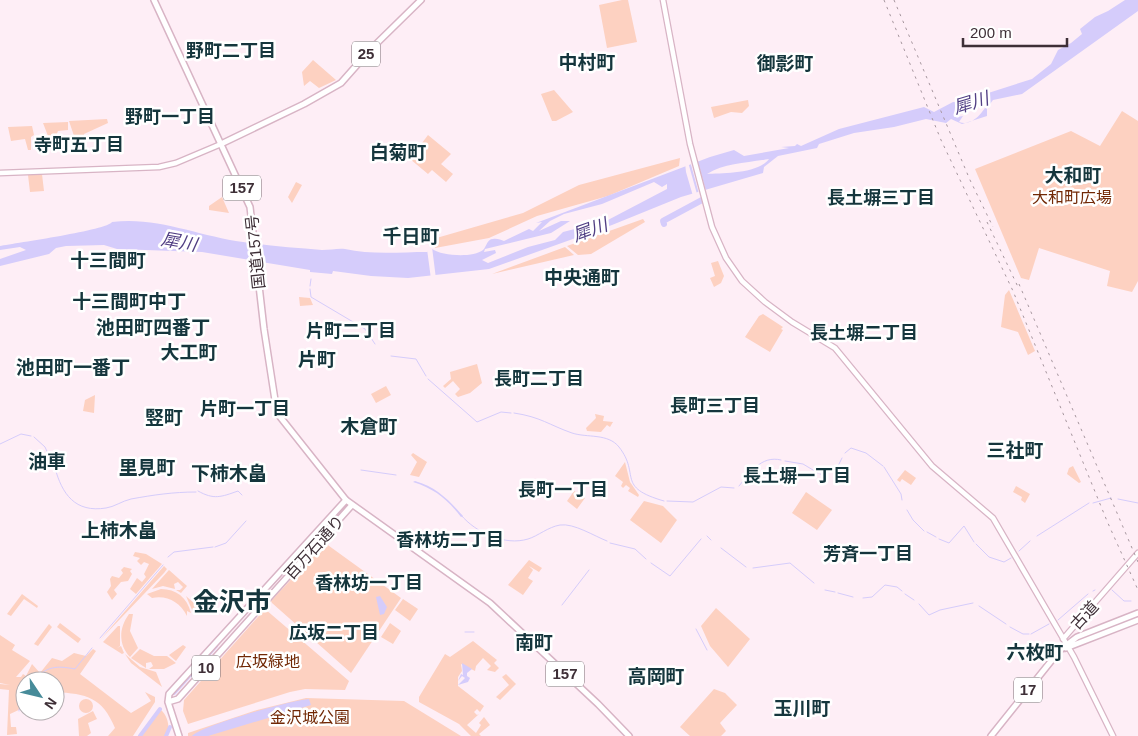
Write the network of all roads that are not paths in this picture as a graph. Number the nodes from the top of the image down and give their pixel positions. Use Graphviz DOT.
graph roads {
  1 [pos="154,0"];
  2 [pos="422,0"];
  3 [pos="663,0"];
  4 [pos="221,144"];
  5 [pos="0,173"];
  6 [pos="346,500"];
  7 [pos="352,505"];
  8 [pos="1138,553"];
  9 [pos="1138,614"];
  10 [pos="1138,620"];
  11 [pos="1063,639"];
  12 [pos="1067,646"];
  13 [pos="168,702"];
  14 [pos="179,734"];
  15 [pos="629,736"];
  16 [pos="991,736"];
  17 [pos="1113,736"];
  1 -- 4 [label="main road, 国道157号 / 157"];
  2 -- 4 [label="main road, 25"];
  3 -- 11 [label="main road"];
  4 -- 5 [label="main road"];
  4 -- 6 [label="main road, 国道157号 / 157"];
  6 -- 7 [label="main road, 百万石通り / 157"];
  6 -- 13 [label="main road, 百万石通り / 10"];
  7 -- 13 [label="main road, 百万石通り / 10"];
  7 -- 15 [label="main road, 157"];
  8 -- 11 [label="main road, 古道"];
  9 -- 12 [label="main road, 17"];
  10 -- 12 [label="main road, 17"];
  11 -- 12 [label="main road"];
  12 -- 16 [label="main road, 17"];
  12 -- 17 [label="main road"];
  13 -- 14 [label="main road"];
}
